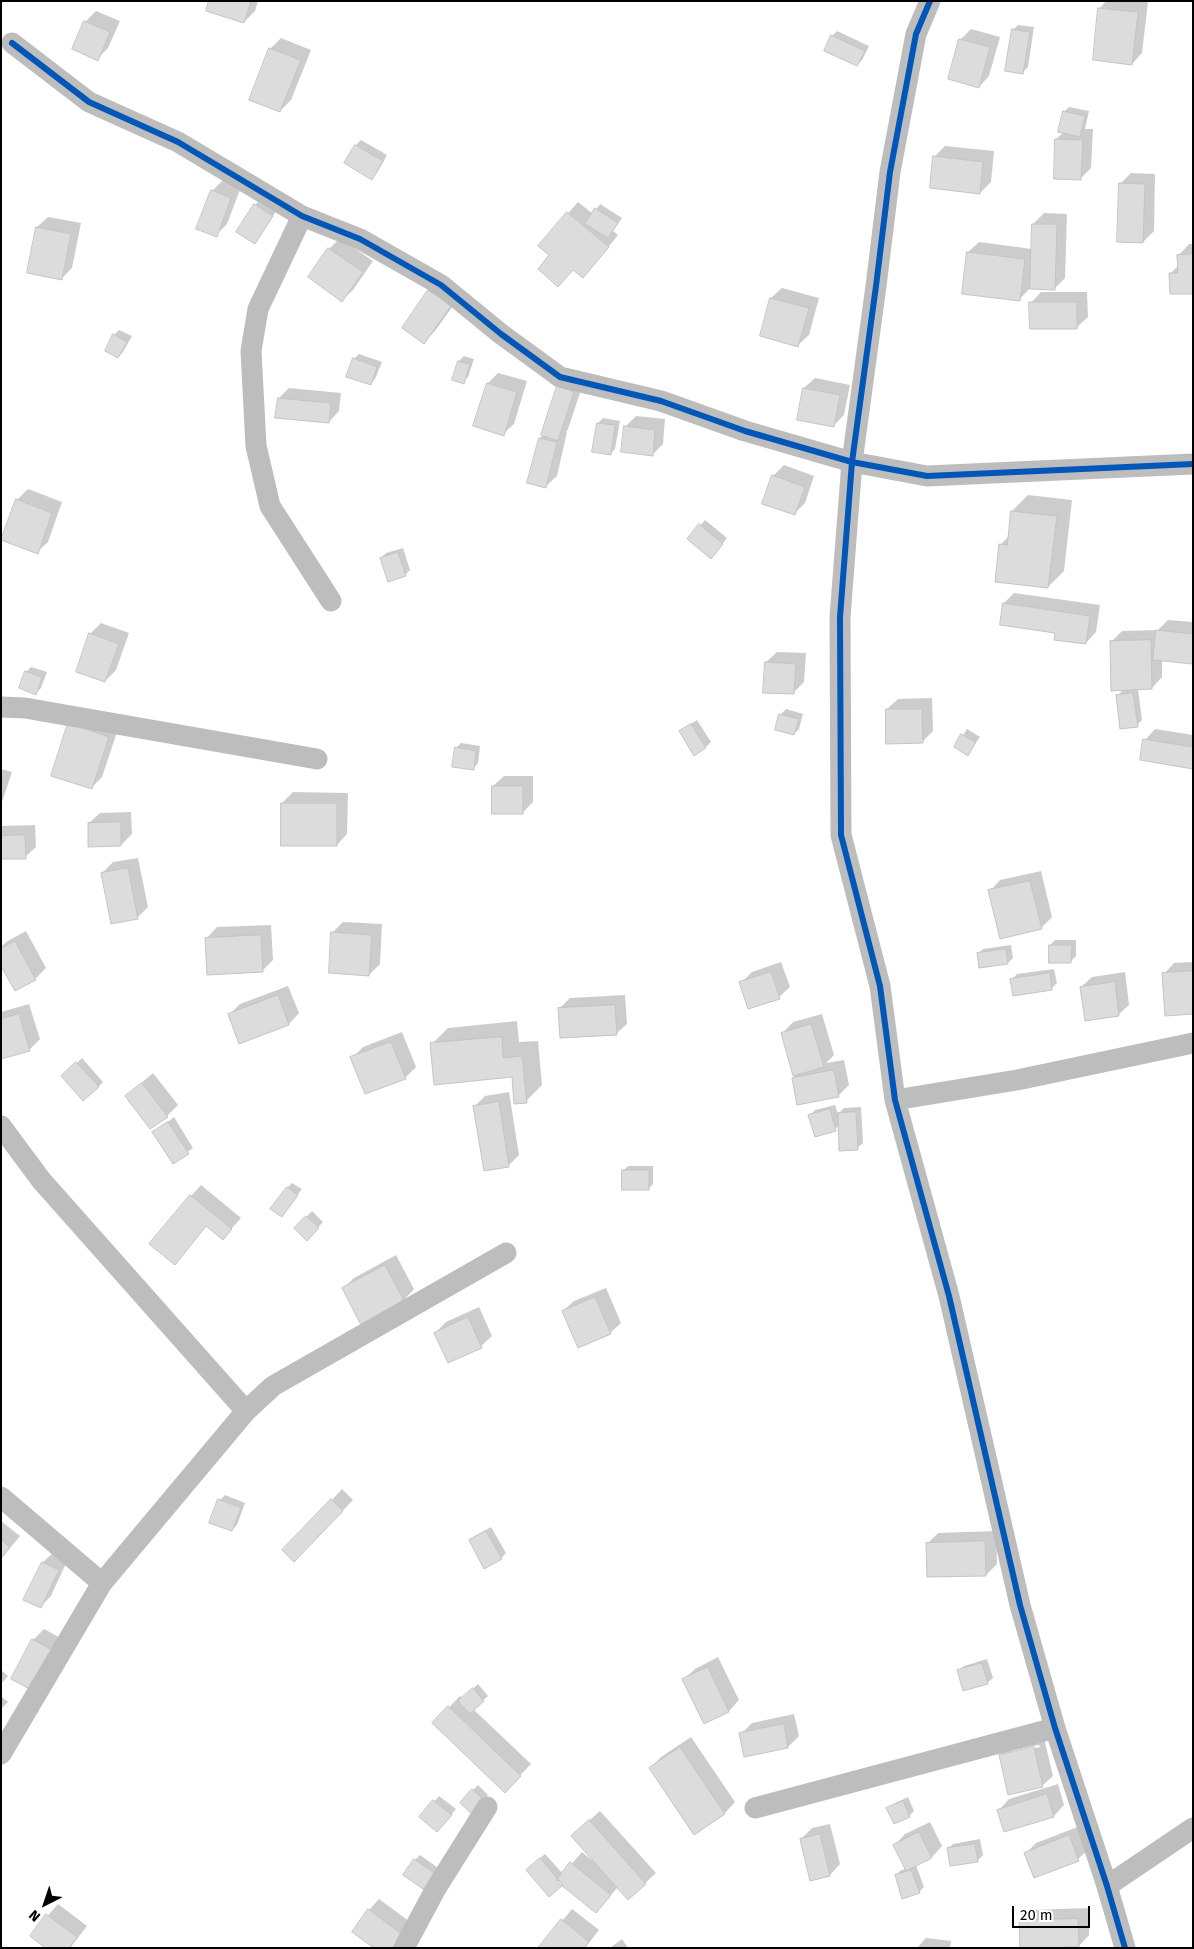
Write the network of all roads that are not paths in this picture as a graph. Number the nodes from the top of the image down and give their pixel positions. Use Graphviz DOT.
graph roads {
  1 [pos="930,1"];
  2 [pos="12,43"];
  3 [pos="302,216"];
  4 [pos="852,462"];
  5 [pos="1193,464"];
  6 [pos="331,601"];
  7 [pos="1,707"];
  8 [pos="317,759"];
  9 [pos="1193,1044"];
  10 [pos="895,1100"];
  11 [pos="1,1126"];
  12 [pos="506,1253"];
  13 [pos="246,1411"];
  14 [pos="1,1497"];
  15 [pos="102,1583"];
  16 [pos="1055,1728"];
  17 [pos="2,1751"];
  18 [pos="487,1807"];
  19 [pos="755,1808"];
  20 [pos="1193,1828"];
  21 [pos="1107,1886"];
  22 [pos="404,1948"];
  23 [pos="1125,1948"];
  1 -- 4 [label="street"];
  2 -- 3 [label="street"];
  3 -- 4 [label="street"];
  3 -- 6 [label="street"];
  4 -- 5 [label="street"];
  4 -- 10 [label="street"];
  7 -- 8 [label="street"];
  9 -- 10 [label="street"];
  10 -- 16 [label="street"];
  11 -- 13 [label="street"];
  12 -- 13 [label="street"];
  13 -- 15 [label="street"];
  14 -- 15 [label="street"];
  15 -- 17 [label="street"];
  16 -- 19 [label="street"];
  16 -- 21 [label="street"];
  18 -- 22 [label="street"];
  20 -- 21 [label="street"];
  21 -- 23 [label="street"];
}
